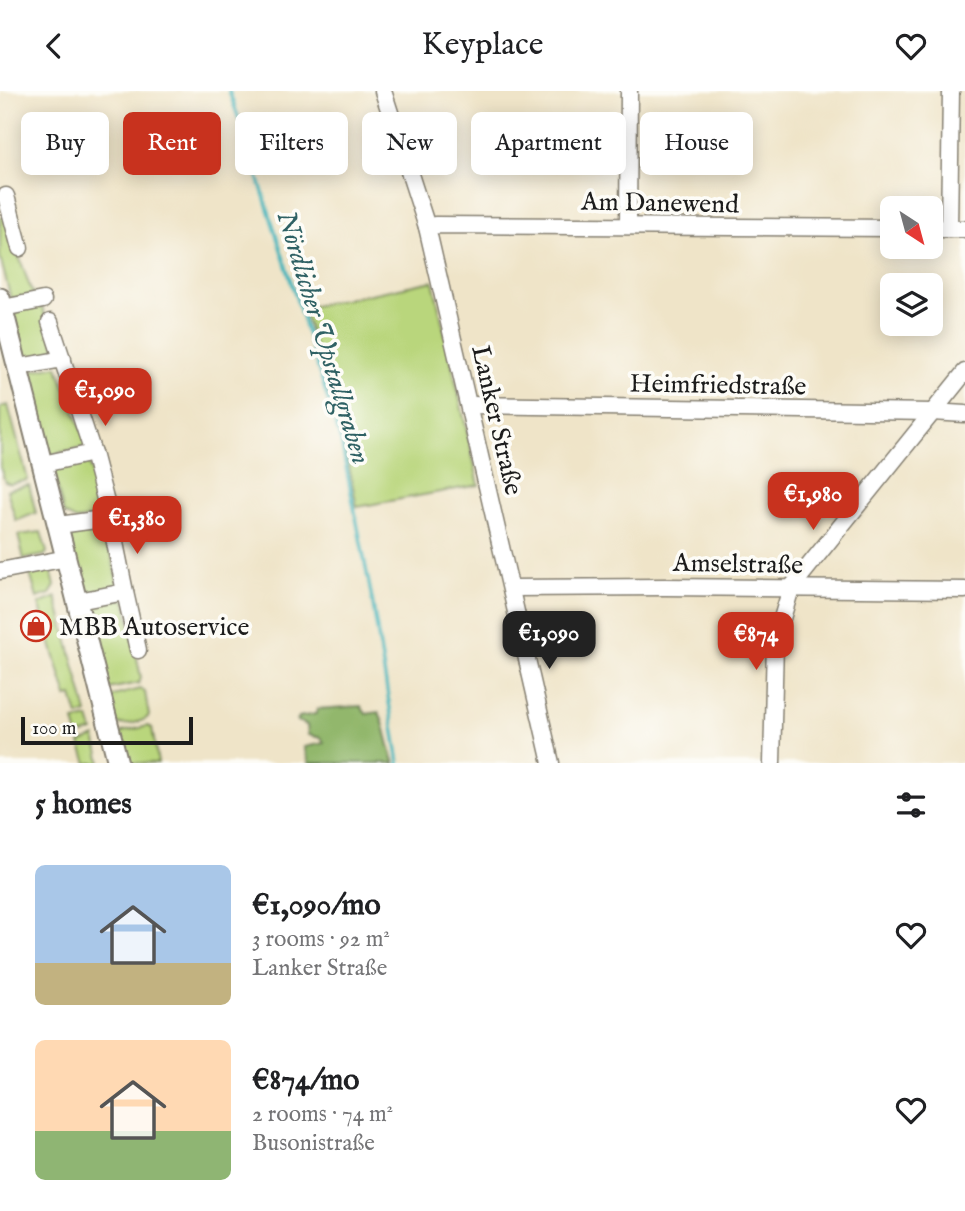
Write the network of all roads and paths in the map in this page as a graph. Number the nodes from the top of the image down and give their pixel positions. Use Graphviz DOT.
graph roads {
  1 [pos="383,91"];
  2 [pos="629,91"];
  3 [pos="951,91"];
  4 [pos="6,207"];
  5 [pos="628,225"];
  6 [pos="427,227"];
  7 [pos="880,228"];
  8 [pos="957,229"];
  9 [pos="20,249"];
  10 [pos="43,300"];
  11 [pos="1,303"];
  12 [pos="50,322"];
  13 [pos="63,359"];
  14 [pos="19,367"];
  15 [pos="965,372"];
  16 [pos="470,405"];
  17 [pos="932,412"];
  18 [pos="965,414"];
  19 [pos="93,453"];
  20 [pos="43,464"];
  21 [pos="110,518"];
  22 [pos="59,525"];
  23 [pos="68,558"];
  24 [pos="0,571"];
  25 [pos="511,588"];
  26 [pos="791,588"];
  27 [pos="965,590"];
  28 [pos="125,592"];
  29 [pos="78,601"];
  30 [pos="138,650"];
  31 [pos="118,763"];
  32 [pos="551,763"];
  33 [pos="772,763"];
  1 -- 6 [label="street, Lanker Straße"];
  2 -- 5 [label="street"];
  3 -- 8 [label="street"];
  4 -- 9 [label="street"];
  5 -- 6 [label="street, Am Danewend"];
  5 -- 7 [label="street, Am Danewend"];
  6 -- 16 [label="street, Lanker Straße"];
  10 -- 11 [label="street"];
  11 -- 14 [label="main road"];
  12 -- 13 [label="street"];
  13 -- 14 [label="street"];
  13 -- 19 [label="street"];
  14 -- 20 [label="main road"];
  15 -- 17 [label="street"];
  16 -- 17 [label="street, Heimfriedstraße"];
  16 -- 25 [label="street, Lanker Straße"];
  17 -- 18 [label="street, Heimfriedstraße"];
  17 -- 26 [label="street"];
  19 -- 20 [label="street"];
  19 -- 21 [label="street"];
  20 -- 22 [label="main road"];
  21 -- 22 [label="street"];
  21 -- 28 [label="street"];
  22 -- 23 [label="main road"];
  23 -- 24 [label="street"];
  23 -- 29 [label="main road"];
  25 -- 26 [label="street, Amselstraße"];
  25 -- 32 [label="street, Lanker Straße"];
  26 -- 27 [label="street, Amselstraße"];
  26 -- 33 [label="street"];
  28 -- 29 [label="street"];
  28 -- 30 [label="street"];
  29 -- 31 [label="main road"];
}
